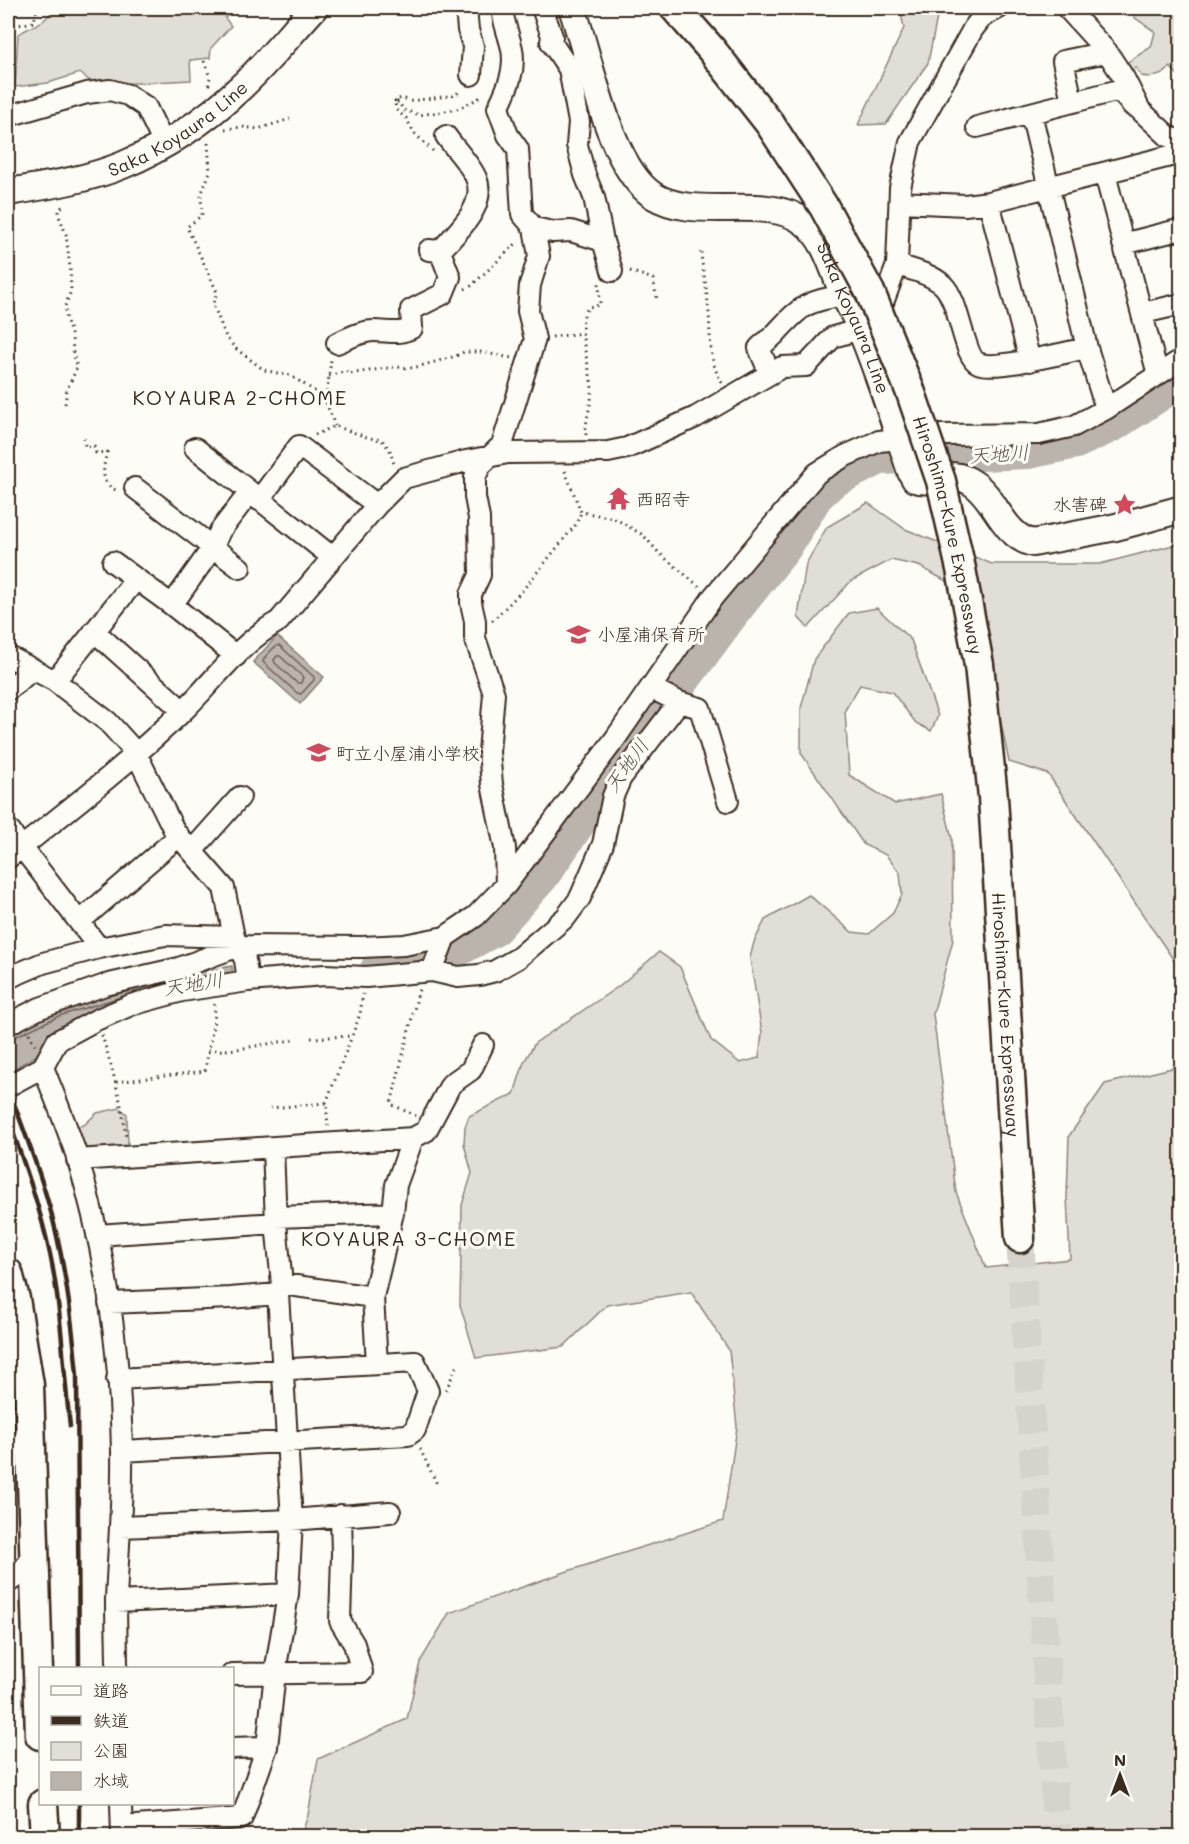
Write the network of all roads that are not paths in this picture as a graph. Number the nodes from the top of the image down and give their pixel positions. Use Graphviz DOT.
graph roads {
  1 [pos="314,8"];
  2 [pos="466,8"];
  3 [pos="502,8"];
  4 [pos="542,8"];
  5 [pos="675,8"];
  6 [pos="1067,8"];
  7 [pos="983,11"];
  8 [pos="575,17"];
  9 [pos="552,36"];
  10 [pos="1105,52"];
  11 [pos="469,78"];
  12 [pos="1119,90"];
  13 [pos="1072,101"];
  14 [pos="1140,110"];
  15 [pos="1031,113"];
  16 [pos="8,117"];
  17 [pos="977,127"];
  18 [pos="446,136"];
  19 [pos="1182,143"];
  20 [pos="164,144"];
  21 [pos="1182,153"];
  22 [pos="1105,174"];
  23 [pos="1047,187"];
  24 [pos="8,192"];
  25 [pos="900,202"];
  26 [pos="989,202"];
  27 [pos="534,228"];
  28 [pos="1182,229"];
  29 [pos="603,241"];
  30 [pos="1124,244"];
  31 [pos="897,265"];
  32 [pos="612,272"];
  33 [pos="844,295"];
  34 [pos="1182,304"];
  35 [pos="1143,313"];
  36 [pos="861,329"];
  37 [pos="337,343"];
  38 [pos="1087,348"];
  39 [pos="1182,359"];
  40 [pos="764,360"];
  41 [pos="1030,361"];
  42 [pos="1158,375"];
  43 [pos="1106,409"];
  44 [pos="901,443"];
  45 [pos="195,448"];
  46 [pos="490,457"];
  47 [pos="135,488"];
  48 [pos="254,496"];
  49 [pos="377,505"];
  50 [pos="1182,509"];
  51 [pos="213,547"];
  52 [pos="332,557"];
  53 [pos="113,562"];
  54 [pos="240,568"];
  55 [pos="136,579"];
  56 [pos="172,605"];
  57 [pos="94,631"];
  58 [pos="8,656"];
  59 [pos="236,656"];
  60 [pos="33,669"];
  61 [pos="55,681"];
  62 [pos="651,688"];
  63 [pos="8,690"];
  64 [pos="679,702"];
  65 [pos="183,711"];
  66 [pos="136,753"];
  67 [pos="240,797"];
  68 [pos="728,801"];
  69 [pos="8,830"];
  70 [pos="179,836"];
  71 [pos="192,851"];
  72 [pos="14,853"];
  73 [pos="506,885"];
  74 [pos="79,922"];
  75 [pos="444,941"];
  76 [pos="99,948"];
  77 [pos="239,948"];
  78 [pos="427,972"];
  79 [pos="8,978"];
  80 [pos="248,981"];
  81 [pos="8,1024"];
  82 [pos="483,1046"];
  83 [pos="43,1067"];
  84 [pos="8,1086"];
  85 [pos="413,1138"];
  86 [pos="273,1148"];
  87 [pos="77,1160"];
  88 [pos="393,1213"];
  89 [pos="276,1220"];
  90 [pos="97,1235"];
  91 [pos="1020,1238"];
  92 [pos="8,1273"];
  93 [pos="280,1289"];
  94 [pos="374,1297"];
  95 [pos="109,1304"];
  96 [pos="377,1364"];
  97 [pos="281,1370"];
  98 [pos="117,1379"];
  99 [pos="288,1442"];
  100 [pos="19,1443"];
  101 [pos="122,1450"];
  102 [pos="390,1512"];
  103 [pos="341,1515"];
  104 [pos="292,1520"];
  105 [pos="121,1527"];
  106 [pos="33,1557"];
  107 [pos="8,1582"];
  108 [pos="288,1594"];
  109 [pos="116,1602"];
  110 [pos="117,1667"];
  111 [pos="275,1673"];
  112 [pos="234,1674"];
  113 [pos="39,1710"];
  114 [pos="267,1747"];
  115 [pos="234,1748"];
  116 [pos="43,1805"];
  117 [pos="121,1805"];
  118 [pos="122,1832"];
  119 [pos="45,1836"];
  1 -- 20 [label="main road, Saka Koyaura Line"];
  2 -- 11 [label="street"];
  3 -- 27 [label="street"];
  4 -- 9 [label="street"];
  5 -- 91 [label="highway, Hiroshima-Kure Expressway, bridge"];
  6 -- 10 [label="street"];
  7 -- 25 [label="street"];
  8 -- 9 [label="street"];
  8 -- 33 [label="main road, Saka Koyaura Line"];
  9 -- 29 [label="street"];
  10 -- 12 [label="street"];
  10 -- 13 [label="street"];
  10 -- 14 [label="street"];
  12 -- 13 [label="street"];
  12 -- 14 [label="street"];
  13 -- 15 [label="street"];
  14 -- 19 [label="street"];
  15 -- 17 [label="street"];
  15 -- 23 [label="street"];
  16 -- 20 [label="street"];
  18 -- 37 [label="street"];
  20 -- 24 [label="main road, Saka Koyaura Line"];
  21 -- 22 [label="street"];
  22 -- 23 [label="street"];
  22 -- 30 [label="street"];
  23 -- 26 [label="street"];
  23 -- 38 [label="street"];
  25 -- 26 [label="street"];
  25 -- 31 [label="street"];
  26 -- 41 [label="street"];
  27 -- 29 [label="street"];
  27 -- 46 [label="street"];
  28 -- 30 [label="street"];
  29 -- 32 [label="street"];
  30 -- 35 [label="street"];
  31 -- 36 [label="street"];
  31 -- 41 [label="street"];
  33 -- 36 [label="main road, Saka Koyaura Line"];
  33 -- 40 [label="street"];
  34 -- 35 [label="street"];
  35 -- 42 [label="street"];
  36 -- 40 [label="street"];
  36 -- 44 [label="main road, Saka Koyaura Line"];
  38 -- 41 [label="street"];
  38 -- 43 [label="street"];
  39 -- 42 [label="street"];
  40 -- 46 [label="street"];
  42 -- 43 [label="street"];
  43 -- 44 [label="street"];
  44 -- 50 [label="main road, Saka Koyaura Line"];
  44 -- 62 [label="street"];
  45 -- 48 [label="street"];
  46 -- 49 [label="street"];
  46 -- 73 [label="street"];
  47 -- 51 [label="street"];
  48 -- 49 [label="street"];
  48 -- 51 [label="street"];
  48 -- 52 [label="street"];
  49 -- 52 [label="street"];
  51 -- 54 [label="street"];
  51 -- 56 [label="street"];
  52 -- 59 [label="street"];
  53 -- 55 [label="street"];
  55 -- 56 [label="street"];
  55 -- 57 [label="street"];
  56 -- 59 [label="street"];
  57 -- 61 [label="street"];
  57 -- 65 [label="street"];
  58 -- 60 [label="street"];
  59 -- 65 [label="street"];
  60 -- 61 [label="street"];
  60 -- 63 [label="street"];
  61 -- 66 [label="street"];
  62 -- 64 [label="street"];
  62 -- 73 [label="street"];
  64 -- 68 [label="street"];
  64 -- 78 [label="street"];
  65 -- 66 [label="street"];
  66 -- 70 [label="street"];
  66 -- 72 [label="street"];
  67 -- 71 [label="street"];
  69 -- 72 [label="street"];
  70 -- 71 [label="street"];
  70 -- 74 [label="street"];
  71 -- 77 [label="street"];
  72 -- 74 [label="street"];
  73 -- 75 [label="street"];
  74 -- 76 [label="street"];
  75 -- 77 [label="street"];
  75 -- 78 [label="street"];
  76 -- 77 [label="street"];
  76 -- 79 [label="street"];
  77 -- 80 [label="street"];
  77 -- 81 [label="street"];
  78 -- 80 [label="street"];
  80 -- 83 [label="street"];
  82 -- 85 [label="street"];
  83 -- 84 [label="street"];
  83 -- 87 [label="street"];
  85 -- 86 [label="street"];
  85 -- 88 [label="street"];
  86 -- 87 [label="street"];
  86 -- 89 [label="street"];
  87 -- 90 [label="street"];
  88 -- 89 [label="street"];
  88 -- 94 [label="street"];
  89 -- 90 [label="street"];
  89 -- 93 [label="street"];
  90 -- 95 [label="street"];
  92 -- 100 [label="highway"];
  93 -- 94 [label="street"];
  93 -- 95 [label="street"];
  93 -- 97 [label="street"];
  94 -- 96 [label="street"];
  95 -- 98 [label="street"];
  96 -- 97 [label="street"];
  96 -- 99 [label="street"];
  97 -- 98 [label="street"];
  97 -- 99 [label="street"];
  98 -- 101 [label="street"];
  99 -- 101 [label="street"];
  99 -- 104 [label="street"];
  100 -- 106 [label="highway"];
  101 -- 105 [label="street"];
  102 -- 103 [label="street"];
  103 -- 104 [label="street"];
  103 -- 111 [label="street"];
  104 -- 105 [label="street"];
  104 -- 108 [label="street"];
  105 -- 109 [label="street"];
  106 -- 107 [label="street"];
  106 -- 113 [label="highway"];
  108 -- 109 [label="street"];
  108 -- 111 [label="street"];
  109 -- 110 [label="street"];
  111 -- 112 [label="street"];
  111 -- 114 [label="street"];
  114 -- 115 [label="street"];
  114 -- 118 [label="street"];
  116 -- 119 [label="highway"];
  117 -- 118 [label="street"];
}
